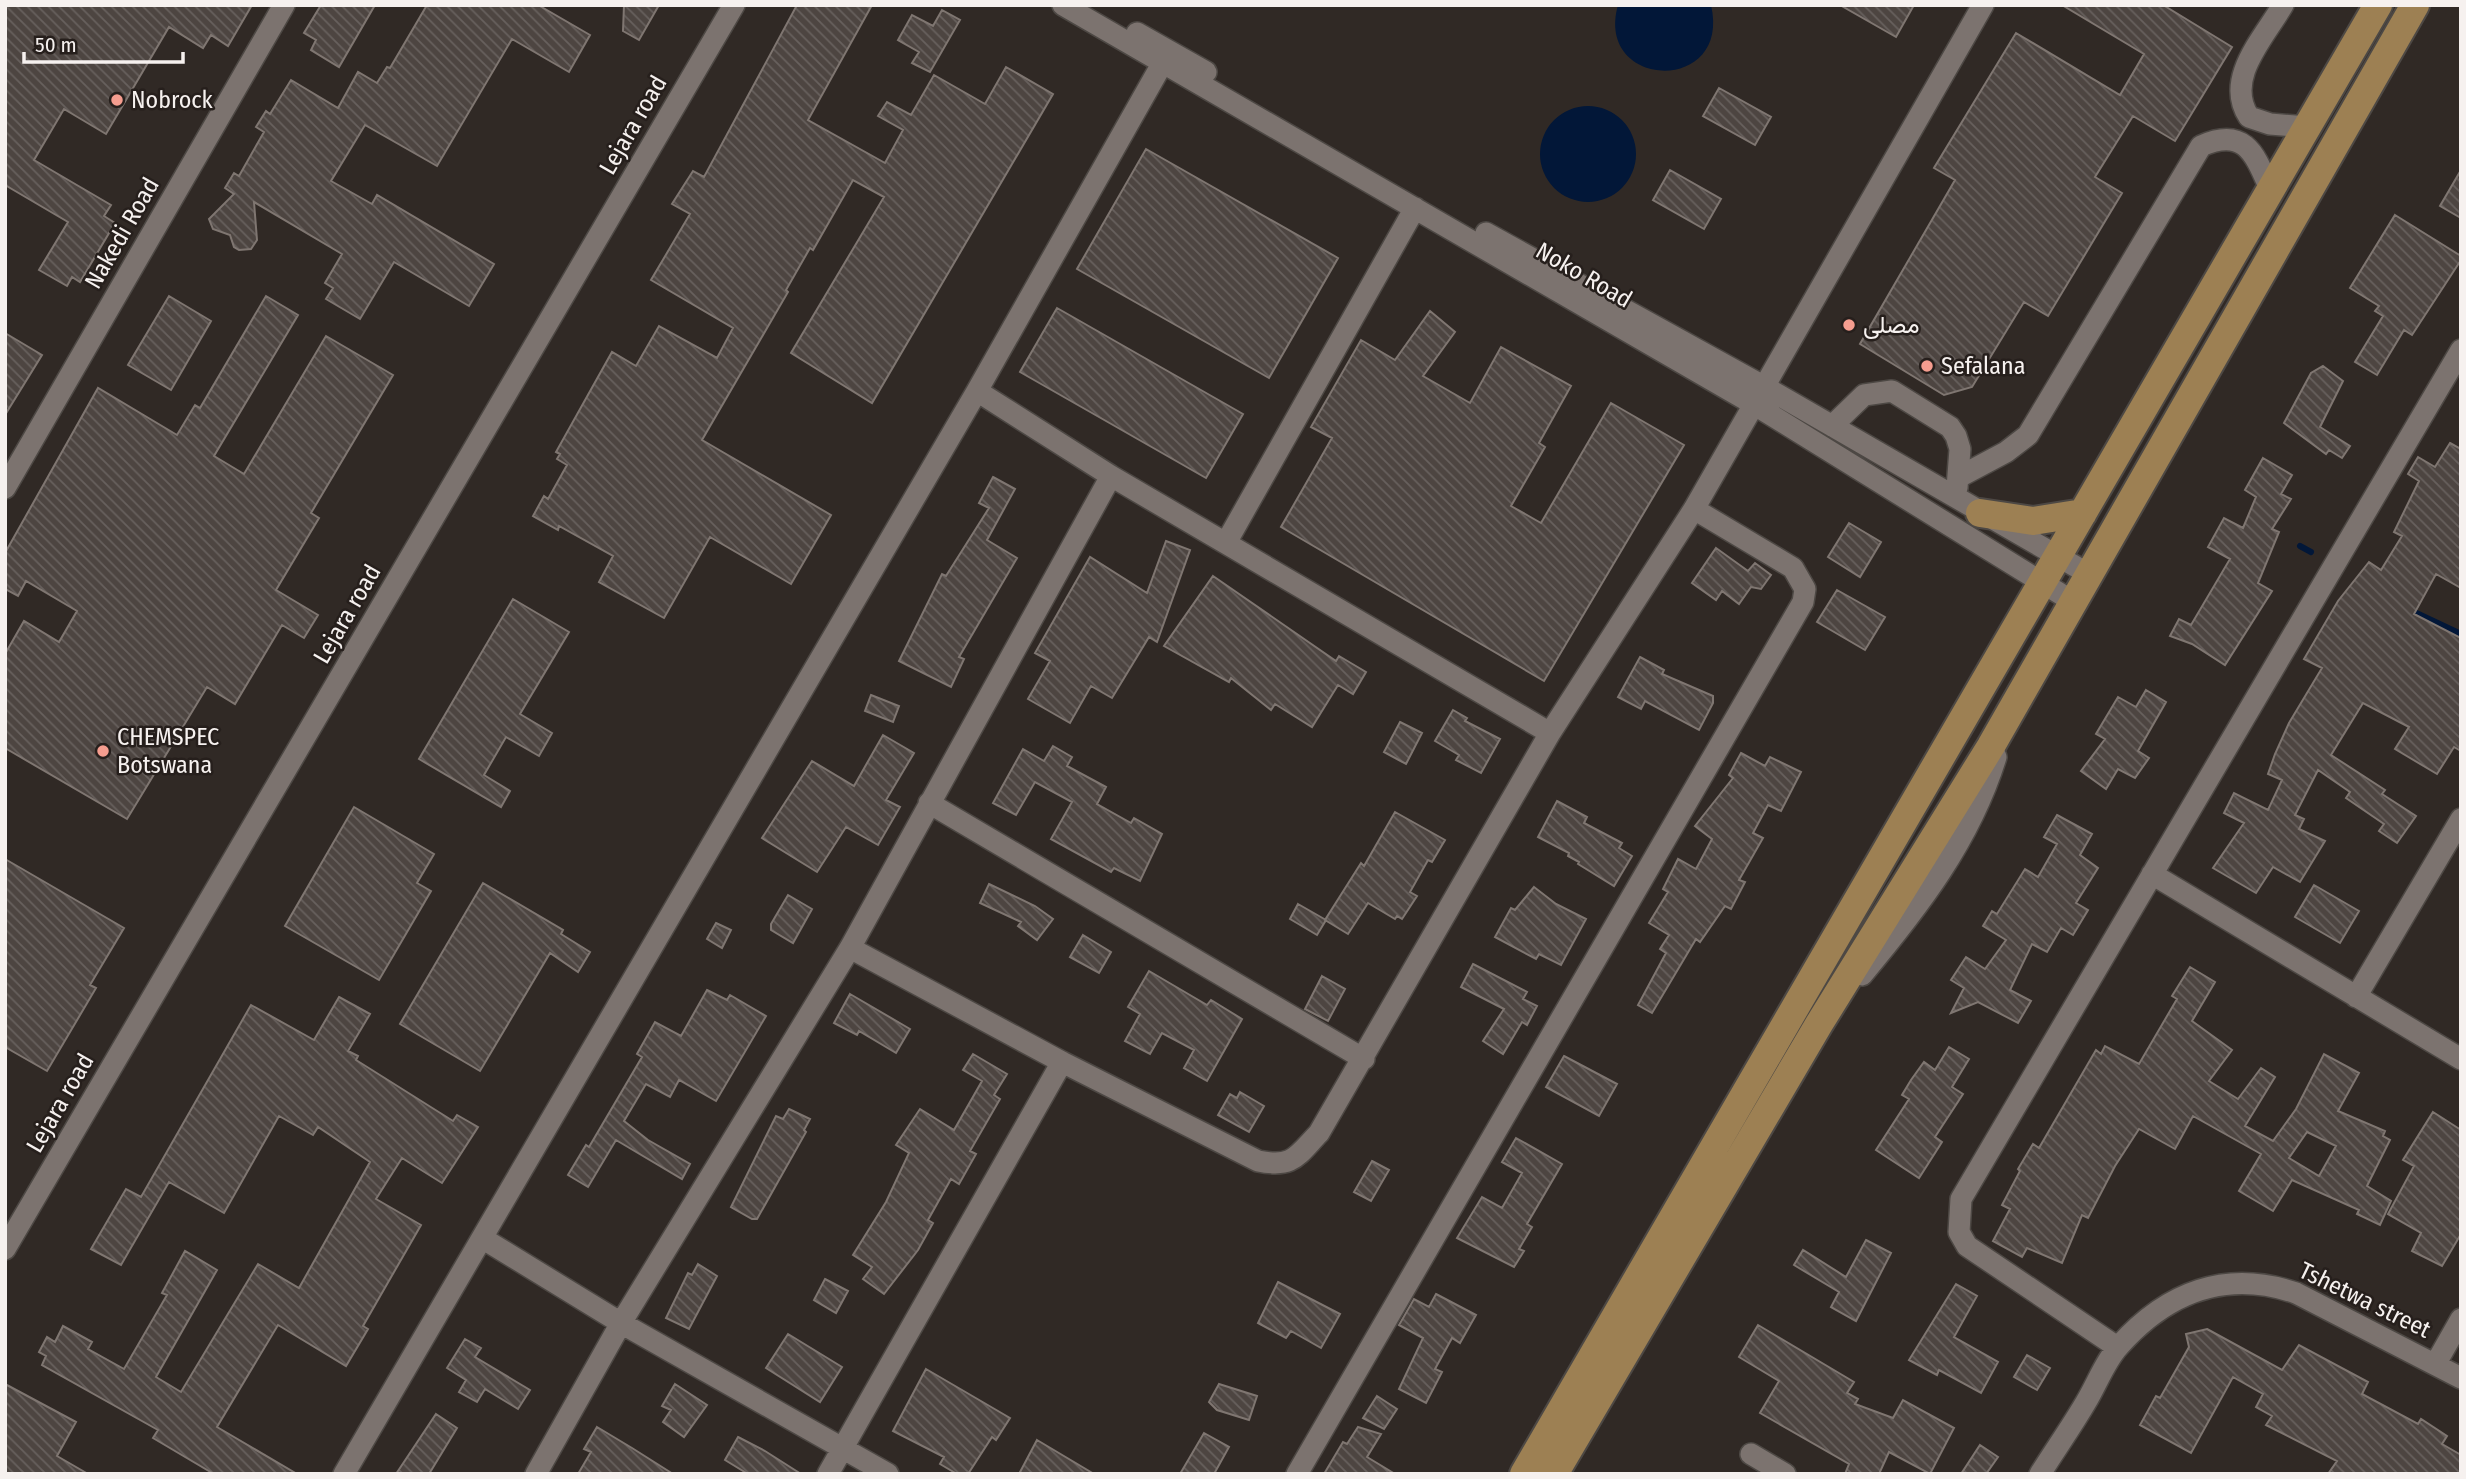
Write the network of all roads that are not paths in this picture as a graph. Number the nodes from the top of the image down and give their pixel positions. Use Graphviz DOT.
graph roads {
  1 [pos="284,5"];
  2 [pos="734,5"];
  3 [pos="1063,5"];
  4 [pos="1090,5"];
  5 [pos="1983,5"];
  6 [pos="2283,5"];
  7 [pos="2378,5"];
  8 [pos="2415,5"];
  9 [pos="1162,64"];
  10 [pos="2308,127"];
  11 [pos="2271,191"];
  12 [pos="1415,208"];
  13 [pos="2461,350"];
  14 [pos="977,391"];
  15 [pos="1759,395"];
  16 [pos="1832,426"];
  17 [pos="1111,476"];
  18 [pos="1959,477"];
  19 [pos="5,488"];
  20 [pos="1956,499"];
  21 [pos="1694,509"];
  22 [pos="1980,513"];
  23 [pos="2083,513"];
  24 [pos="1227,541"];
  25 [pos="2059,557"];
  26 [pos="2087,573"];
  27 [pos="2043,583"];
  28 [pos="2072,601"];
  29 [pos="1550,733"];
  30 [pos="929,803"];
  31 [pos="2461,819"];
  32 [pos="2152,874"];
  33 [pos="850,948"];
  34 [pos="2356,997"];
  35 [pos="1364,1059"];
  36 [pos="2461,1059"];
  37 [pos="1062,1062"];
  38 [pos="482,1238"];
  39 [pos="5,1249"];
  40 [pos="2461,1319"];
  41 [pos="621,1323"];
  42 [pos="2118,1348"];
  43 [pos="2435,1363"];
  44 [pos="2461,1378"];
  45 [pos="843,1447"];
  46 [pos="1751,1454"];
  47 [pos="344,1474"];
  48 [pos="536,1474"];
  49 [pos="828,1474"];
  50 [pos="888,1474"];
  51 [pos="1297,1474"];
  52 [pos="1524,1474"];
  53 [pos="1554,1474"];
  54 [pos="1786,1474"];
  55 [pos="2040,1474"];
  1 -- 19 [label="street, Nakedi Road"];
  2 -- 39 [label="street, Lejara road"];
  3 -- 9 [label="street, Noko Road"];
  4 -- 15 [label="street"];
  5 -- 15 [label="street"];
  6 -- 10 [label="street"];
  7 -- 10 [label="main road"];
  8 -- 26 [label="main road"];
  9 -- 12 [label="street, Noko Road"];
  9 -- 14 [label="street"];
  10 -- 11 [label="main road"];
  11 -- 18 [label="street"];
  11 -- 23 [label="main road"];
  12 -- 15 [label="street, Noko Road"];
  12 -- 24 [label="street"];
  13 -- 32 [label="street"];
  14 -- 17 [label="street"];
  14 -- 38 [label="street"];
  15 -- 16 [label="street"];
  15 -- 21 [label="street"];
  15 -- 27 [label="street, Noko Road"];
  16 -- 18 [label="street"];
  16 -- 20 [label="street"];
  17 -- 24 [label="street"];
  17 -- 30 [label="street"];
  18 -- 20 [label="street"];
  20 -- 22 [label="street"];
  21 -- 29 [label="street"];
  21 -- 51 [label="street"];
  22 -- 23 [label="main road"];
  22 -- 25 [label="street"];
  23 -- 25 [label="main road"];
  24 -- 29 [label="street"];
  25 -- 26 [label="street"];
  25 -- 27 [label="main road"];
  26 -- 28 [label="main road"];
  27 -- 28 [label="street, Noko Road"];
  27 -- 52 [label="main road"];
  28 -- 53 [label="main road"];
  29 -- 35 [label="street"];
  30 -- 33 [label="street"];
  30 -- 35 [label="street"];
  31 -- 34 [label="street"];
  32 -- 34 [label="street"];
  32 -- 42 [label="street"];
  33 -- 37 [label="street"];
  33 -- 41 [label="street"];
  34 -- 36 [label="street"];
  35 -- 37 [label="street"];
  37 -- 45 [label="street"];
  38 -- 41 [label="street"];
  38 -- 47 [label="street"];
  40 -- 43 [label="street"];
  41 -- 45 [label="street"];
  41 -- 48 [label="street"];
  42 -- 43 [label="street, Tshetwa street"];
  42 -- 55 [label="street, Tshetwa street"];
  43 -- 44 [label="street, Tshetwa street"];
  45 -- 49 [label="street"];
  45 -- 50 [label="street"];
  46 -- 54 [label="street"];
}
